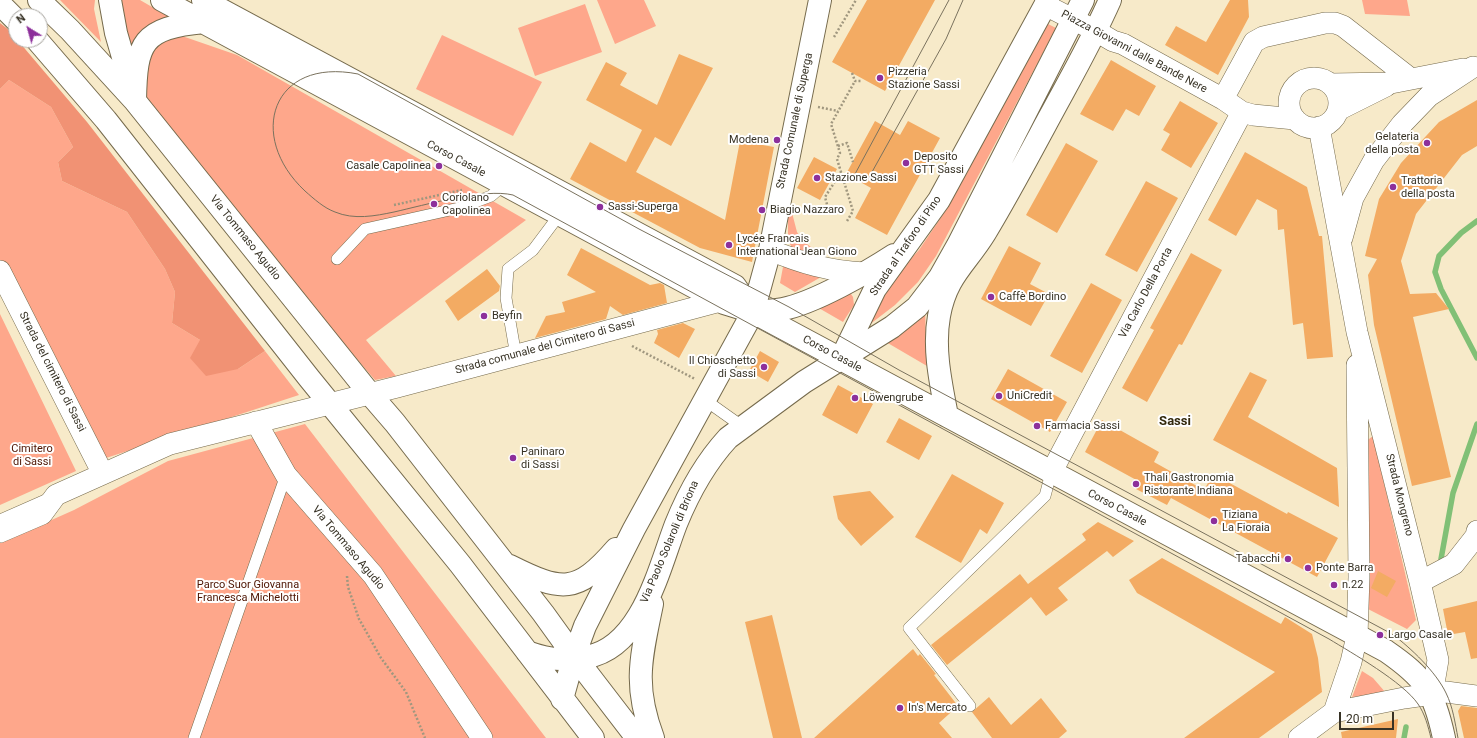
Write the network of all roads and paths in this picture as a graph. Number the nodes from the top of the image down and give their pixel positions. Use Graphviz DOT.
graph roads {
  1 [pos="39,0"];
  2 [pos="110,0"];
  3 [pos="162,0"];
  4 [pos="203,0"];
  5 [pos="820,0"];
  6 [pos="856,0"];
  7 [pos="1110,0"];
  8 [pos="1047,2"];
  9 [pos="0,4"];
  10 [pos="1078,9"];
  11 [pos="8,12"];
  12 [pos="204,22"];
  13 [pos="1096,31"];
  14 [pos="813,36"];
  15 [pos="44,48"];
  16 [pos="1475,66"];
  17 [pos="852,73"];
  18 [pos="855,81"];
  19 [pos="862,81"];
  20 [pos="1401,81"];
  21 [pos="1331,84"];
  22 [pos="1290,98"];
  23 [pos="1223,100"];
  24 [pos="135,101"];
  25 [pos="830,109"];
  26 [pos="1338,110"];
  27 [pos="838,111"];
  28 [pos="1247,114"];
  29 [pos="1295,119"];
  30 [pos="1320,127"];
  31 [pos="838,146"];
  32 [pos="853,162"];
  33 [pos="841,172"];
  34 [pos="505,184"];
  35 [pos="464,189"];
  36 [pos="394,205"];
  37 [pos="829,212"];
  38 [pos="560,214"];
  39 [pos="846,221"];
  40 [pos="1340,243"];
  41 [pos="958,245"];
  42 [pos="906,247"];
  43 [pos="770,250"];
  44 [pos="337,258"];
  45 [pos="957,270"];
  46 [pos="0,271"];
  47 [pos="864,273"];
  48 [pos="931,289"];
  49 [pos="720,301"];
  50 [pos="752,312"];
  51 [pos="1357,332"];
  52 [pos="631,345"];
  53 [pos="516,356"];
  54 [pos="841,359"];
  55 [pos="695,380"];
  56 [pos="370,394"];
  57 [pos="705,400"];
  58 [pos="329,403"];
  59 [pos="947,416"];
  60 [pos="256,422"];
  61 [pos="743,427"];
  62 [pos="1051,473"];
  63 [pos="103,474"];
  64 [pos="286,475"];
  65 [pos="56,495"];
  66 [pos="0,520"];
  67 [pos="634,528"];
  68 [pos="1477,531"];
  69 [pos="0,532"];
  70 [pos="506,564"];
  71 [pos="347,572"];
  72 [pos="657,579"];
  73 [pos="1420,582"];
  74 [pos="1357,636"];
  75 [pos="527,652"];
  76 [pos="574,656"];
  77 [pos="1432,695"];
  78 [pos="1477,696"];
  79 [pos="562,699"];
  80 [pos="970,706"];
  81 [pos="1334,712"];
  82 [pos="194,738"];
  83 [pos="425,738"];
  84 [pos="482,738"];
  85 [pos="593,738"];
  86 [pos="637,738"];
  87 [pos="653,738"];
  88 [pos="1299,738"];
  89 [pos="1444,738"];
  1 -- 24 [label="main road, Via Tommaso Agudio"];
  2 -- 24 [label="main road"];
  3 -- 12 [label="main road, Corso Casale"];
  4 -- 50 [label="main road, Corso Casale"];
  5 -- 14 [label="main road, Strada Comunale di Superga"];
  6 -- 14 [label="path"];
  7 -- 13 [label="main road"];
  8 -- 10 [label="street, Piazza Giovanni dalle Bande Nere"];
  8 -- 42 [label="main road, Strada al Traforo di Pino"];
  9 -- 11 [label="main road"];
  10 -- 13 [label="street, Piazza Giovanni dalle Bande Nere"];
  10 -- 41 [label="main road"];
  12 -- 24 [label="main road"];
  12 -- 34 [label="main road, Corso Casale"];
  13 -- 23 [label="street, Piazza Giovanni dalle Bande Nere"];
  13 -- 45 [label="main road"];
  14 -- 43 [label="main road, Strada Comunale di Superga"];
  15 -- 58 [label="main road"];
  16 -- 20 [label="street, Strada Mongreno"];
  16 -- 40 [label="street, Strada Mongreno"];
  17 -- 18 [label="path"];
  18 -- 19 [label="path"];
  18 -- 27 [label="path"];
  20 -- 21 [label="street"];
  20 -- 23 [label="street"];
  20 -- 26 [label="street"];
  21 -- 22 [label="street"];
  21 -- 26 [label="street"];
  22 -- 28 [label="street"];
  22 -- 29 [label="street"];
  23 -- 28 [label="street, Piazza Giovanni dalle Bande Nere"];
  24 -- 56 [label="main road, Via Tommaso Agudio"];
  25 -- 27 [label="path"];
  26 -- 30 [label="street"];
  27 -- 31 [label="path"];
  28 -- 29 [label="street, Piazza Giovanni dalle Bande Nere"];
  28 -- 62 [label="street, Via Carlo Della Porta"];
  29 -- 30 [label="street, Piazza Giovanni dalle Bande Nere"];
  30 -- 40 [label="street, Strada Mongreno"];
  31 -- 32 [label="path"];
  31 -- 33 [label="path"];
  33 -- 37 [label="path"];
  33 -- 39 [label="path"];
  34 -- 38 [label="main road, Corso Casale"];
  34 -- 44 [label="lane"];
  35 -- 36 [label="path"];
  38 -- 49 [label="main road, Corso Casale"];
  38 -- 53 [label="lane"];
  40 -- 51 [label="street, Strada Mongreno"];
  41 -- 45 [label="main road"];
  41 -- 48 [label="main road"];
  42 -- 47 [label="main road"];
  42 -- 54 [label="main road, Strada al Traforo di Pino"];
  43 -- 47 [label="street"];
  43 -- 50 [label="main road, Strada Comunale di Superga"];
  45 -- 48 [label="main road"];
  45 -- 59 [label="main road"];
  46 -- 63 [label="street, Strada del cimitero di Sassi"];
  47 -- 50 [label="main road"];
  48 -- 54 [label="main road"];
  49 -- 50 [label="main road, Corso Casale"];
  49 -- 53 [label="street, Strada comunale del Cimitero di Sassi"];
  50 -- 54 [label="main road, Corso Casale"];
  50 -- 57 [label="main road"];
  51 -- 73 [label="street, Strada Mongreno"];
  51 -- 74 [label="street, Strada Mongreno"];
  52 -- 55 [label="path"];
  53 -- 56 [label="street, Strada comunale del Cimitero di Sassi"];
  54 -- 59 [label="main road, Corso Casale"];
  54 -- 61 [label="main road, Via Paolo Solaroli di Briona"];
  56 -- 58 [label="street"];
  56 -- 70 [label="main road, Via Tommaso Agudio"];
  57 -- 61 [label="lane"];
  57 -- 67 [label="main road"];
  58 -- 60 [label="street"];
  58 -- 75 [label="main road"];
  59 -- 62 [label="main road, Corso Casale"];
  60 -- 63 [label="street"];
  60 -- 64 [label="street, Via Tommaso Agudio"];
  61 -- 72 [label="main road, Via Paolo Solaroli di Briona"];
  62 -- 74 [label="main road, Corso Casale"];
  62 -- 80 [label="lane"];
  63 -- 65 [label="street"];
  64 -- 82 [label="lane"];
  64 -- 84 [label="street, Via Tommaso Agudio"];
  65 -- 66 [label="lane"];
  65 -- 69 [label="street"];
  67 -- 70 [label="main road"];
  67 -- 76 [label="main road"];
  68 -- 73 [label="street"];
  70 -- 76 [label="main road, Via Tommaso Agudio"];
  71 -- 83 [label="path"];
  72 -- 76 [label="main road, Via Paolo Solaroli di Briona"];
  72 -- 87 [label="main road"];
  73 -- 77 [label="street"];
  74 -- 77 [label="main road, Corso Casale"];
  74 -- 81 [label="street"];
  75 -- 76 [label="main road, Via Paolo Solaroli di Briona"];
  75 -- 79 [label="main road"];
  76 -- 79 [label="main road"];
  76 -- 86 [label="main road, Via Tommaso Agudio"];
  77 -- 78 [label="street"];
  77 -- 81 [label="street"];
  77 -- 89 [label="main road, Corso Casale"];
  79 -- 85 [label="main road"];
  81 -- 88 [label="street"];
}
